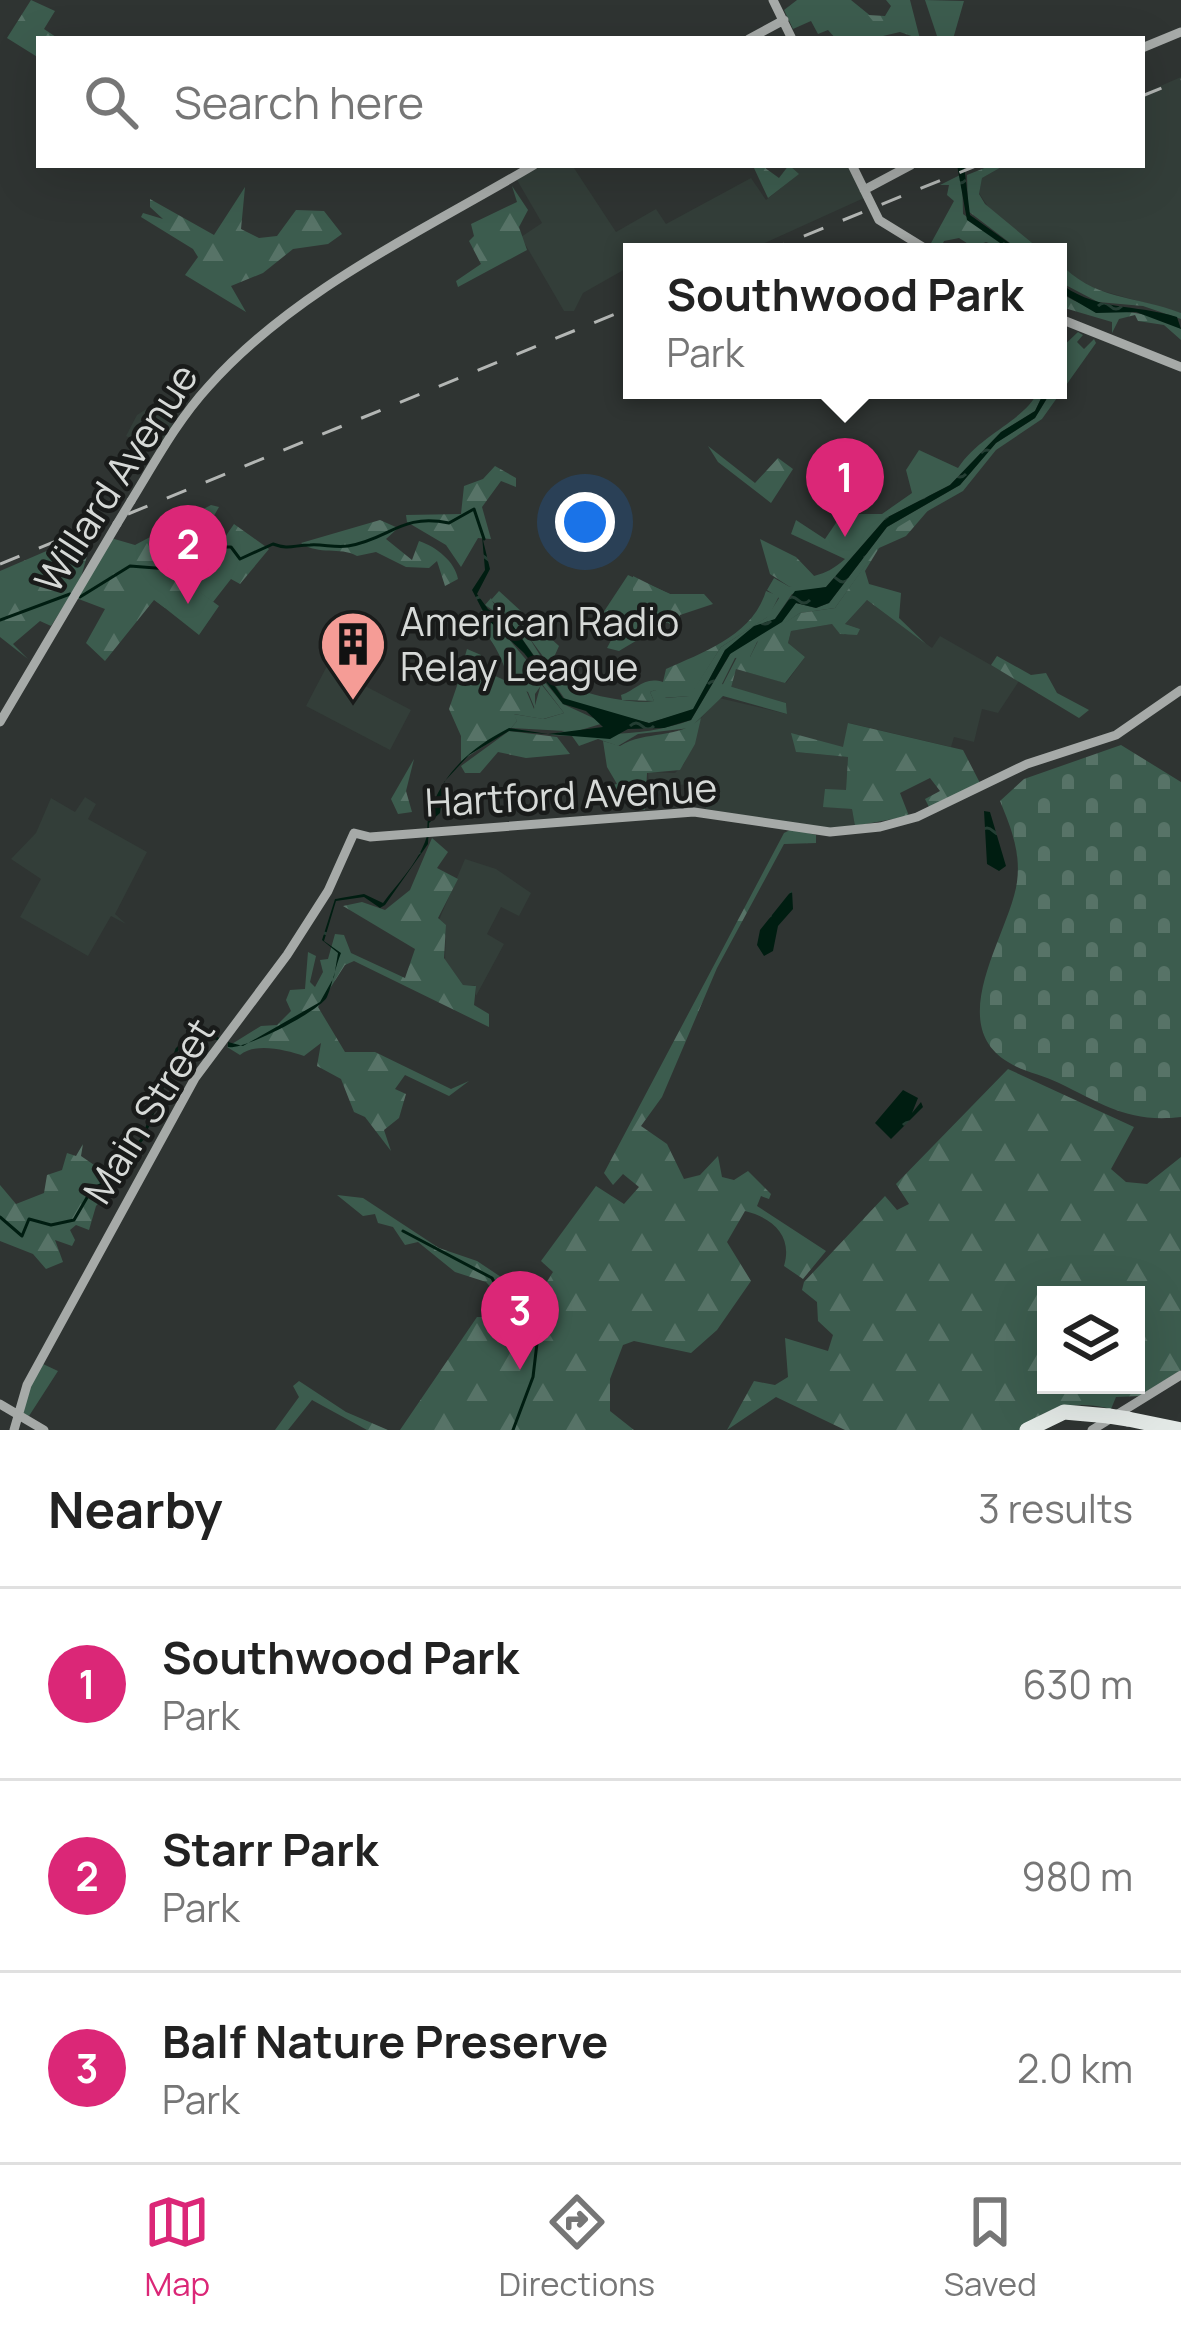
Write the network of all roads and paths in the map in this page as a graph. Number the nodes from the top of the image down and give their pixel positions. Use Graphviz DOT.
graph roads {
  1 [pos="775,0"];
  2 [pos="784,20"];
  3 [pos="1181,32"];
  4 [pos="755,36"];
  5 [pos="791,36"];
  6 [pos="1145,47"];
  7 [pos="529,168"];
  8 [pos="853,168"];
  9 [pos="905,168"];
  10 [pos="864,190"];
  11 [pos="916,243"];
  12 [pos="1067,322"];
  13 [pos="1181,367"];
  14 [pos="1181,690"];
  15 [pos="0,722"];
  16 [pos="354,833"];
  17 [pos="1176,1379"];
  18 [pos="0,1404"];
  19 [pos="18,1415"];
  20 [pos="1106,1423"];
  21 [pos="14,1430"];
  22 [pos="44,1430"];
  23 [pos="1027,1430"];
  24 [pos="1092,1430"];
  25 [pos="1181,1430"];
  1 -- 2 [label="main road"];
  2 -- 4 [label="main road"];
  2 -- 5 [label="main road"];
  3 -- 6 [label="main road"];
  7 -- 15 [label="main road, Willard Avenue, bridge"];
  8 -- 10 [label="main road"];
  9 -- 10 [label="main road"];
  10 -- 11 [label="main road"];
  12 -- 13 [label="main road"];
  14 -- 16 [label="main road, Hartford Avenue"];
  16 -- 19 [label="main road, Main Street"];
  17 -- 20 [label="main road"];
  17 -- 24 [label="main road"];
  18 -- 19 [label="main road"];
  19 -- 21 [label="main road, Main Street"];
  19 -- 22 [label="main road"];
  20 -- 23 [label="highway"];
  20 -- 25 [label="highway, bridge"];
}
